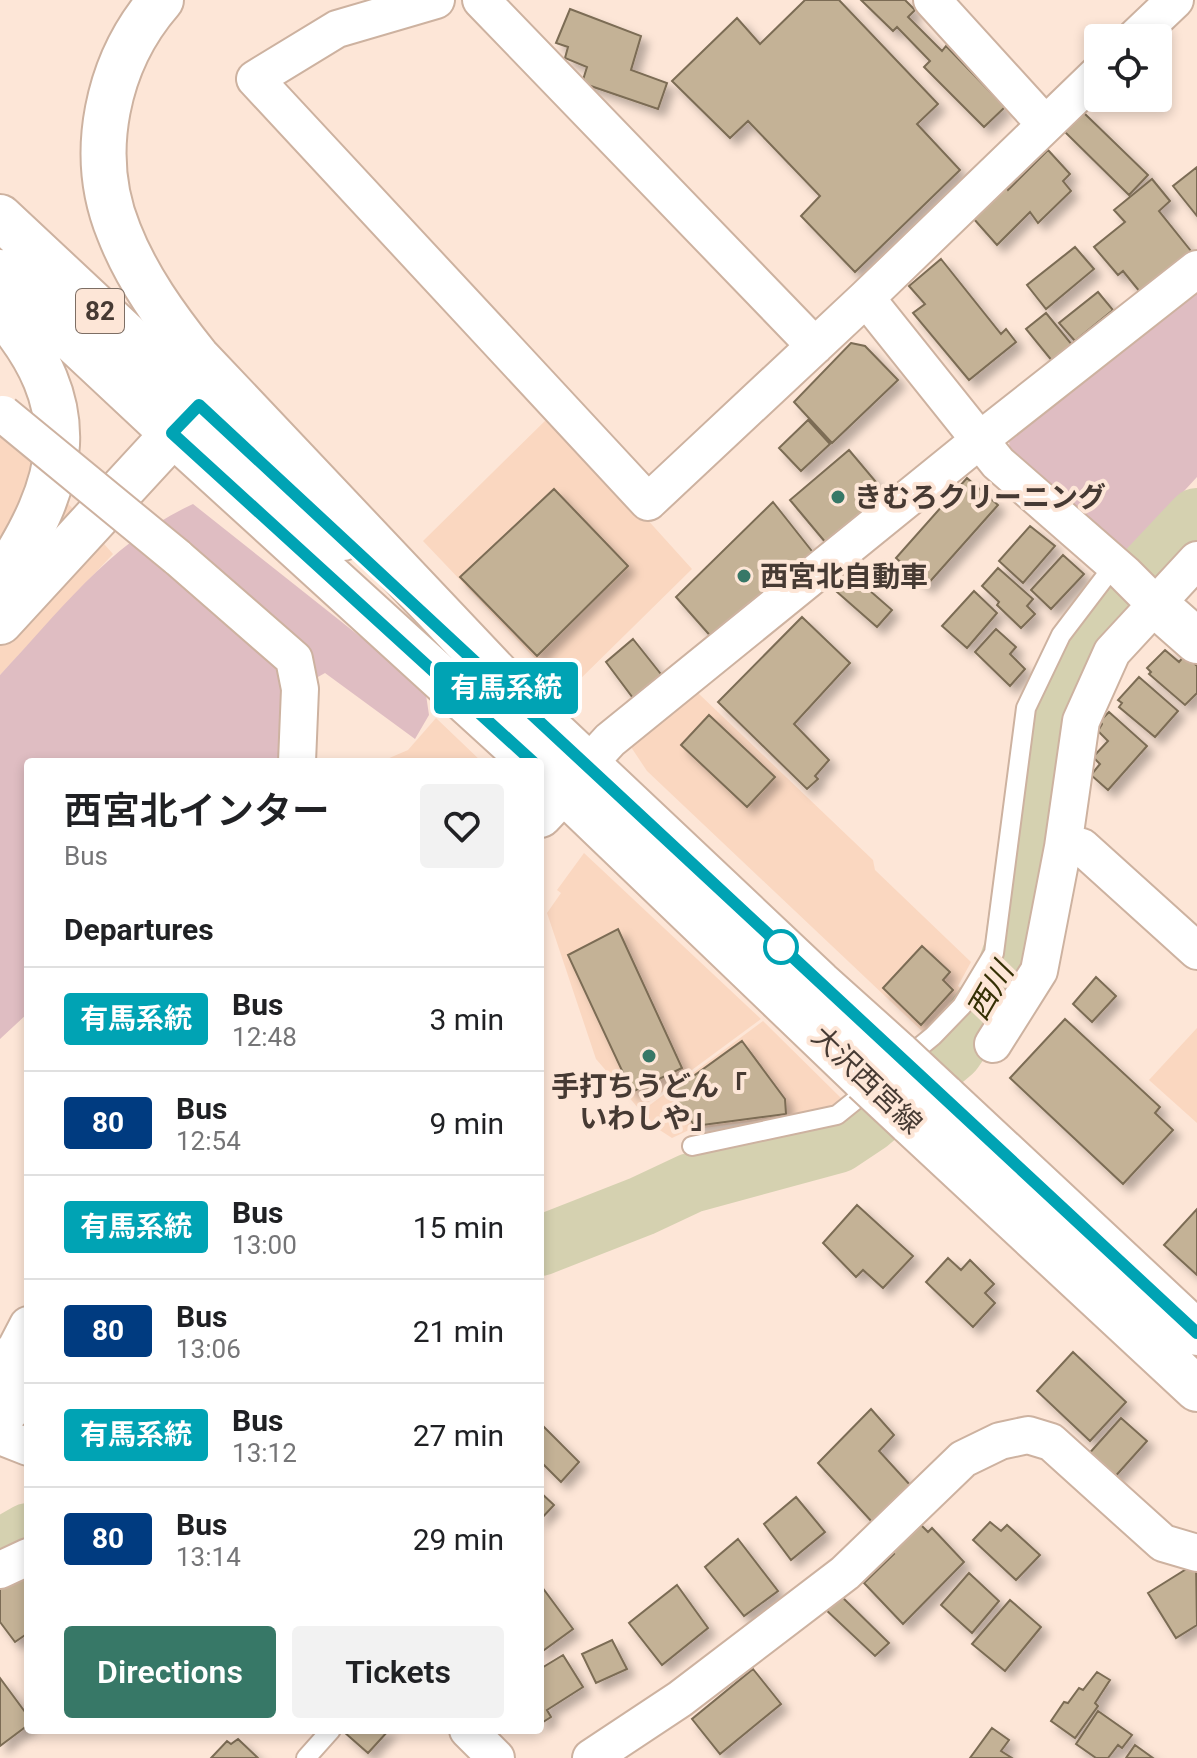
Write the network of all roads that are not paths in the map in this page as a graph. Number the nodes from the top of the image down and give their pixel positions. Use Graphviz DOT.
graph roads {
  1 [pos="161,0"];
  2 [pos="436,0"];
  3 [pos="481,0"];
  4 [pos="932,0"];
  5 [pos="1084,87"];
  6 [pos="1045,124"];
  7 [pos="0,217"];
  8 [pos="1197,269"];
  9 [pos="0,272"];
  10 [pos="866,298"];
  11 [pos="0,310"];
  12 [pos="815,346"];
  13 [pos="2,413"];
  14 [pos="186,419"];
  15 [pos="981,439"];
  16 [pos="1197,560"];
  17 [pos="0,582"];
  18 [pos="1135,583"];
  19 [pos="0,622"];
  20 [pos="1197,641"];
  21 [pos="297,758"];
  22 [pos="538,758"];
  23 [pos="541,758"];
  24 [pos="552,771"];
  25 [pos="1064,842"];
  26 [pos="1197,951"];
  27 [pos="993,1044"];
  28 [pos="926,1109"];
  29 [pos="692,1146"];
  30 [pos="24,1333"];
  31 [pos="1197,1333"];
  32 [pos="0,1366"];
  33 [pos="1197,1389"];
  34 [pos="24,1390"];
  35 [pos="0,1417"];
  36 [pos="0,1436"];
  37 [pos="24,1445"];
  38 [pos="1197,1553"];
  39 [pos="24,1559"];
  40 [pos="0,1570"];
  41 [pos="327,1734"];
  42 [pos="472,1734"];
  43 [pos="306,1758"];
  44 [pos="496,1758"];
  45 [pos="591,1758"];
  1 -- 23 [label="main road"];
  2 -- 12 [label="street"];
  3 -- 12 [label="street"];
  4 -- 6 [label="street"];
  5 -- 6 [label="street"];
  6 -- 10 [label="street"];
  7 -- 14 [label="main road, 大沢西宮線 / 82"];
  8 -- 15 [label="street"];
  9 -- 14 [label="main road, 大沢西宮線 / 82"];
  10 -- 12 [label="street"];
  10 -- 15 [label="street"];
  11 -- 17 [label="main road"];
  13 -- 21 [label="street, bridge"];
  14 -- 19 [label="main road"];
  14 -- 22 [label="main road, 大沢西宮線 / 82"];
  15 -- 18 [label="street"];
  15 -- 24 [label="street"];
  16 -- 18 [label="street"];
  18 -- 20 [label="main road"];
  18 -- 25 [label="street"];
  18 -- 29 [label="lane"];
  24 -- 28 [label="main road, 大沢西宮線 / 82, bridge"];
  25 -- 26 [label="street"];
  25 -- 27 [label="street"];
  28 -- 31 [label="main road, 大沢西宮線 / 82"];
  28 -- 33 [label="main road, 大沢西宮線 / 82"];
  30 -- 32 [label="street"];
  34 -- 35 [label="main road"];
  36 -- 37 [label="street"];
  38 -- 45 [label="street"];
  39 -- 40 [label="street"];
  41 -- 43 [label="lane"];
  42 -- 44 [label="street"];
}
